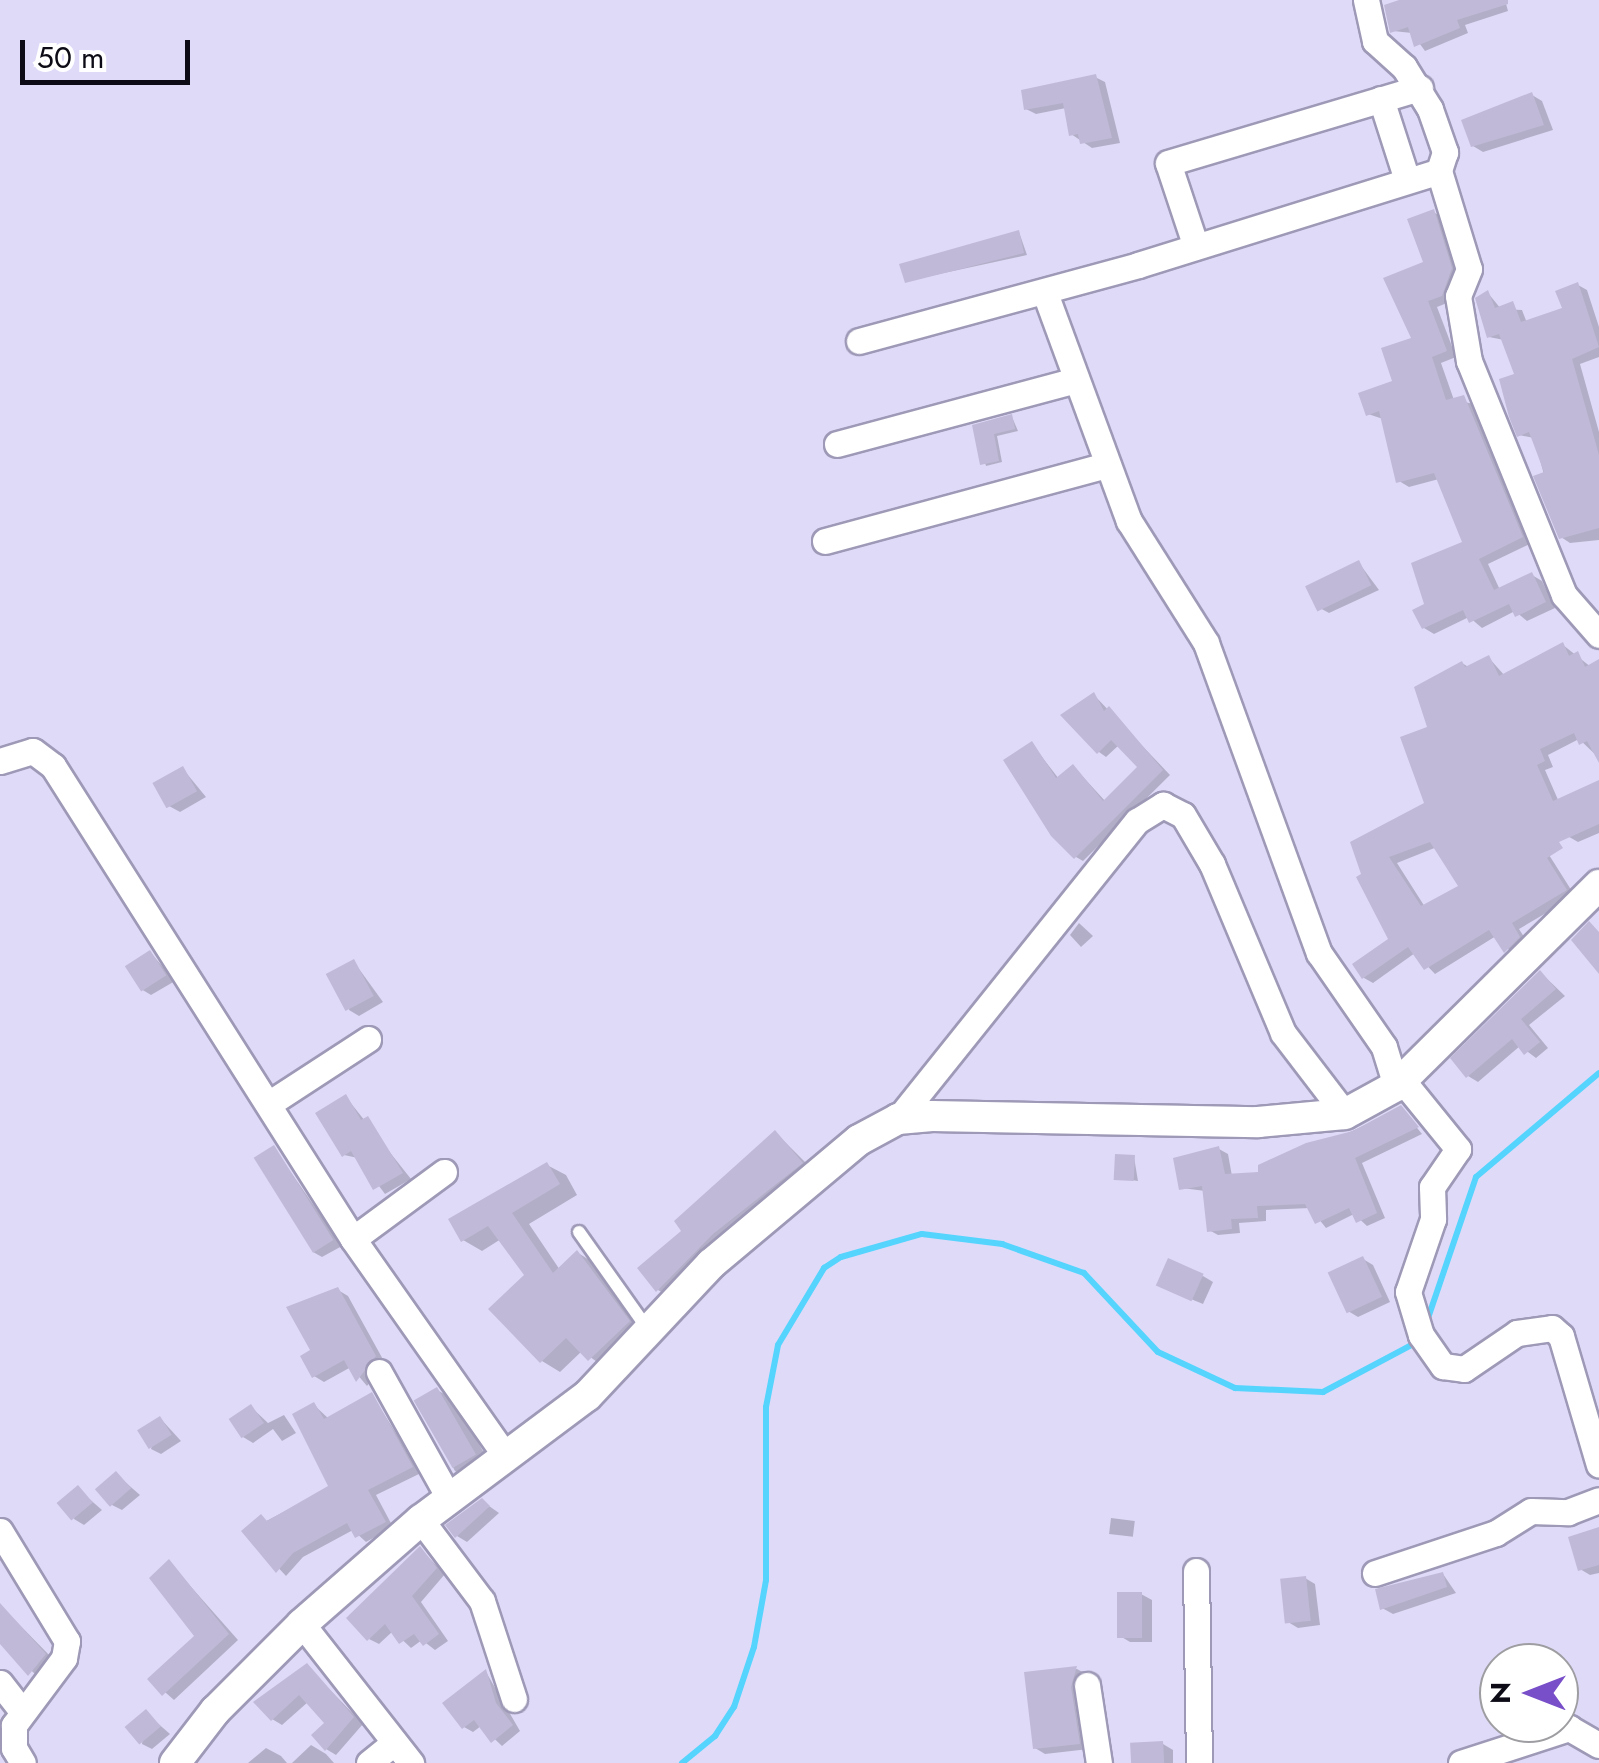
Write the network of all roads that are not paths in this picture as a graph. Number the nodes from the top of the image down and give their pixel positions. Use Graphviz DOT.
graph roads {
  1 [pos="1366,0"];
  2 [pos="1420,88"];
  3 [pos="1381,100"];
  4 [pos="1439,171"];
  5 [pos="1407,180"];
  6 [pos="1195,244"];
  7 [pos="1046,292"];
  8 [pos="859,341"];
  9 [pos="1076,380"];
  10 [pos="837,444"];
  11 [pos="1107,465"];
  12 [pos="825,541"];
  13 [pos="1599,636"];
  14 [pos="0,762"];
  15 [pos="1599,886"];
  16 [pos="368,1038"];
  17 [pos="1399,1083"];
  18 [pos="270,1103"];
  19 [pos="1345,1114"];
  20 [pos="898,1118"];
  21 [pos="444,1172"];
  22 [pos="579,1232"];
  23 [pos="353,1239"];
  24 [pos="648,1330"];
  25 [pos="378,1372"];
  26 [pos="504,1454"];
  27 [pos="1599,1465"];
  28 [pos="450,1498"];
  29 [pos="1599,1500"];
  30 [pos="421,1520"];
  31 [pos="0,1531"];
  32 [pos="1196,1571"];
  33 [pos="1376,1573"];
  34 [pos="302,1624"];
  35 [pos="0,1684"];
  36 [pos="1087,1684"];
  37 [pos="514,1700"];
  38 [pos="22,1711"];
  39 [pos="1599,1745"];
  40 [pos="403,1753"];
  41 [pos="23,1763"];
  42 [pos="175,1763"];
  43 [pos="370,1763"];
  44 [pos="1099,1763"];
  45 [pos="1199,1763"];
  46 [pos="1461,1763"];
  1 -- 2 [label="street"];
  2 -- 3 [label="street"];
  2 -- 4 [label="street"];
  3 -- 5 [label="street"];
  3 -- 6 [label="street"];
  4 -- 5 [label="street"];
  4 -- 13 [label="street"];
  5 -- 6 [label="street"];
  6 -- 7 [label="street"];
  7 -- 8 [label="street"];
  7 -- 9 [label="street"];
  9 -- 10 [label="street"];
  9 -- 11 [label="street"];
  11 -- 12 [label="street"];
  11 -- 17 [label="street"];
  14 -- 18 [label="street"];
  15 -- 17 [label="street"];
  16 -- 18 [label="street"];
  17 -- 19 [label="street"];
  17 -- 27 [label="street"];
  18 -- 23 [label="street"];
  19 -- 20 [label="street"];
  19 -- 20 [label="street"];
  20 -- 24 [label="street"];
  21 -- 23 [label="street"];
  22 -- 24 [label="lane"];
  23 -- 26 [label="street"];
  24 -- 26 [label="street"];
  25 -- 28 [label="street"];
  26 -- 28 [label="street"];
  28 -- 30 [label="street"];
  29 -- 33 [label="street"];
  30 -- 34 [label="street"];
  30 -- 37 [label="street"];
  31 -- 38 [label="street"];
  32 -- 45 [label="street"];
  34 -- 40 [label="street"];
  34 -- 42 [label="street"];
  35 -- 38 [label="street"];
  36 -- 44 [label="street"];
  38 -- 41 [label="street"];
  39 -- 46 [label="street"];
  40 -- 43 [label="street"];
}
